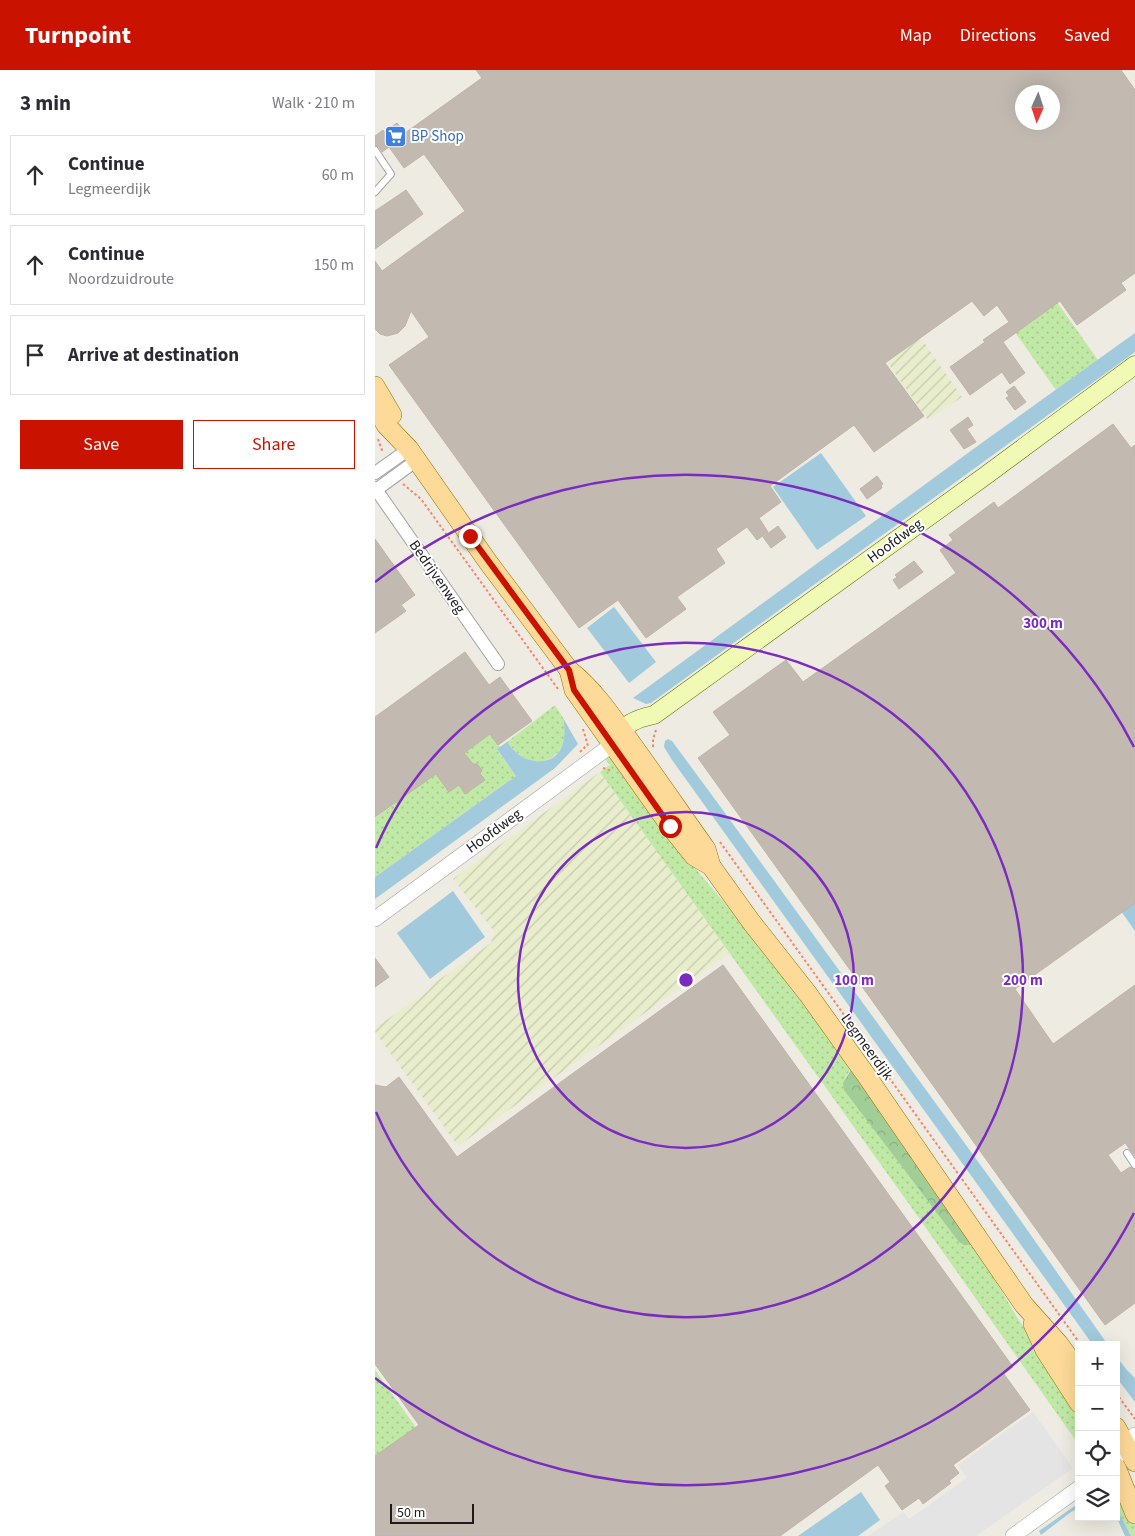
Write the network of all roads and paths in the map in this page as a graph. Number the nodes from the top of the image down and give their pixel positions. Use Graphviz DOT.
graph roads {
  1 [pos="375,150"];
  2 [pos="375,192"];
  3 [pos="1135,365"];
  4 [pos="375,386"];
  5 [pos="375,406"];
  6 [pos="377,437"];
  7 [pos="413,455"];
  8 [pos="388,465"];
  9 [pos="375,473"];
  10 [pos="396,476"];
  11 [pos="376,489"];
  12 [pos="498,664"];
  13 [pos="558,689"];
  14 [pos="582,728"];
  15 [pos="621,738"];
  16 [pos="587,745"];
  17 [pos="717,838"];
  18 [pos="375,919"];
  19 [pos="1127,1153"];
  20 [pos="1135,1165"];
  21 [pos="1024,1305"];
  22 [pos="1078,1341"];
  23 [pos="1075,1366"];
  24 [pos="1075,1397"];
  25 [pos="1120,1399"];
  26 [pos="1135,1420"];
  27 [pos="1120,1476"];
  28 [pos="1075,1491"];
  29 [pos="1135,1514"];
  30 [pos="1013,1536"];
  1 -- 2 [label="lane"];
  3 -- 15 [label="main road, Hoofdweg"];
  4 -- 7 [label="main road"];
  5 -- 7 [label="main road"];
  6 -- 8 [label="path"];
  7 -- 8 [label="street"];
  7 -- 10 [label="street, Bedrijvenweg"];
  7 -- 15 [label="main road, Legmeerdijk"];
  8 -- 9 [label="street"];
  10 -- 11 [label="street, Bedrijvenweg"];
  10 -- 13 [label="path"];
  11 -- 12 [label="street, Bedrijvenweg"];
  14 -- 16 [label="path"];
  15 -- 18 [label="street, Hoofdweg"];
  15 -- 21 [label="main road, Legmeerdijk"];
  17 -- 22 [label="path, Legmeerdijk"];
  19 -- 20 [label="lane"];
  21 -- 23 [label="main road, Legmeerdijk"];
  21 -- 24 [label="main road, Legmeerdijk"];
  25 -- 26 [label="path"];
  27 -- 29 [label="main road"];
  28 -- 30 [label="street"];
}
